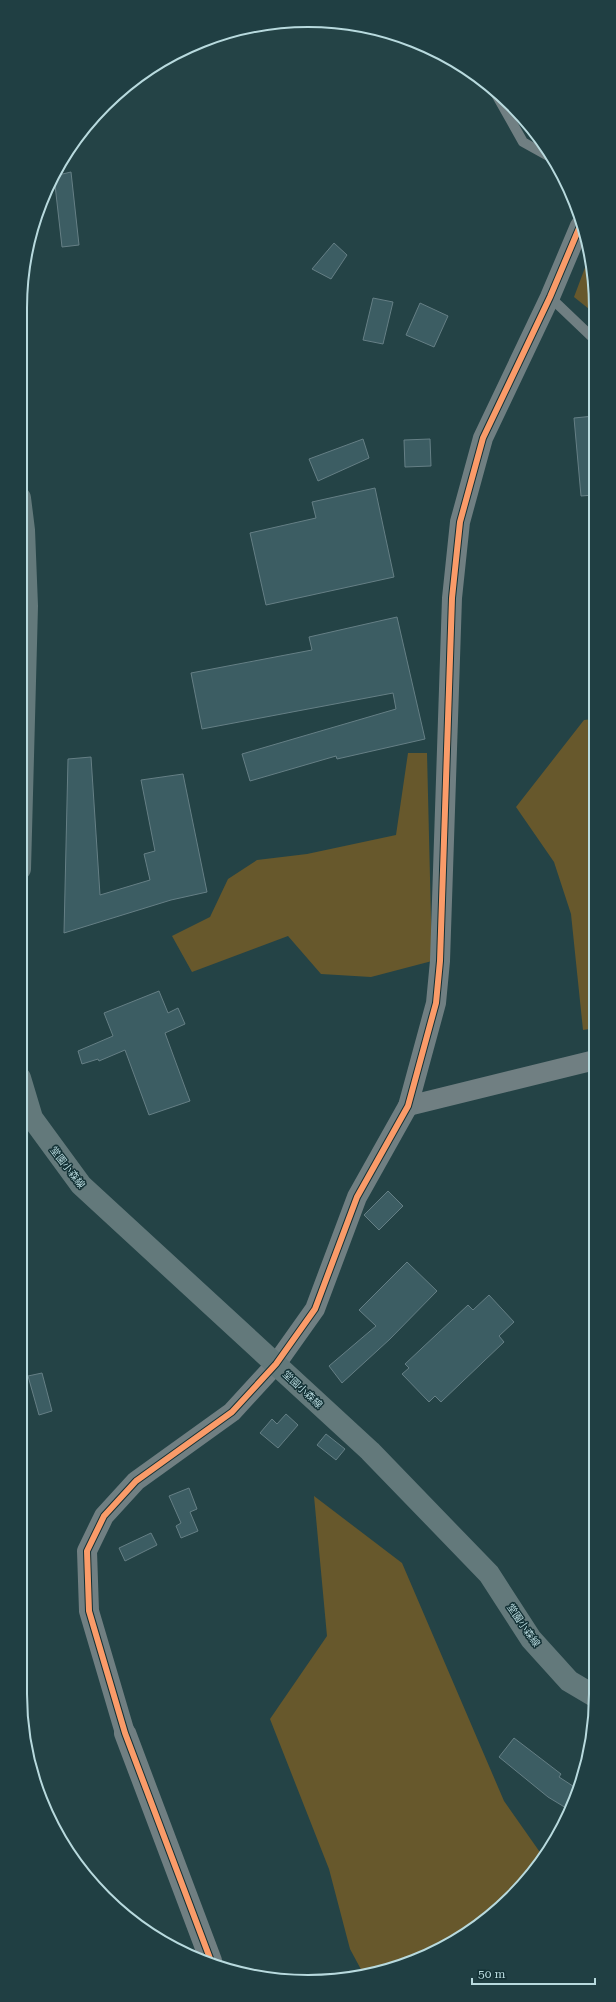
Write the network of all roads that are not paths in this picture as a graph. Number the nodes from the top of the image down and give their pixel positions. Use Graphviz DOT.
graph roads {
  1 [pos="502,105"];
  2 [pos="542,153"];
  3 [pos="578,231"];
  4 [pos="550,297"];
  5 [pos="589,334"];
  6 [pos="27,587"];
  7 [pos="27,639"];
  8 [pos="589,1061"];
  9 [pos="408,1106"];
  10 [pos="27,1121"];
  11 [pos="276,1364"];
  12 [pos="589,1693"];
  13 [pos="125,1733"];
  14 [pos="209,1957"];
  1 -- 2 [label="lane"];
  3 -- 4 [label="street"];
  4 -- 5 [label="lane"];
  4 -- 9 [label="street"];
  6 -- 7 [label="main road"];
  8 -- 9 [label="street"];
  9 -- 11 [label="street"];
  10 -- 11 [label="main road, 堂園小森線"];
  11 -- 12 [label="main road, 堂園小森線"];
  11 -- 13 [label="street"];
  13 -- 14 [label="street"];
}
